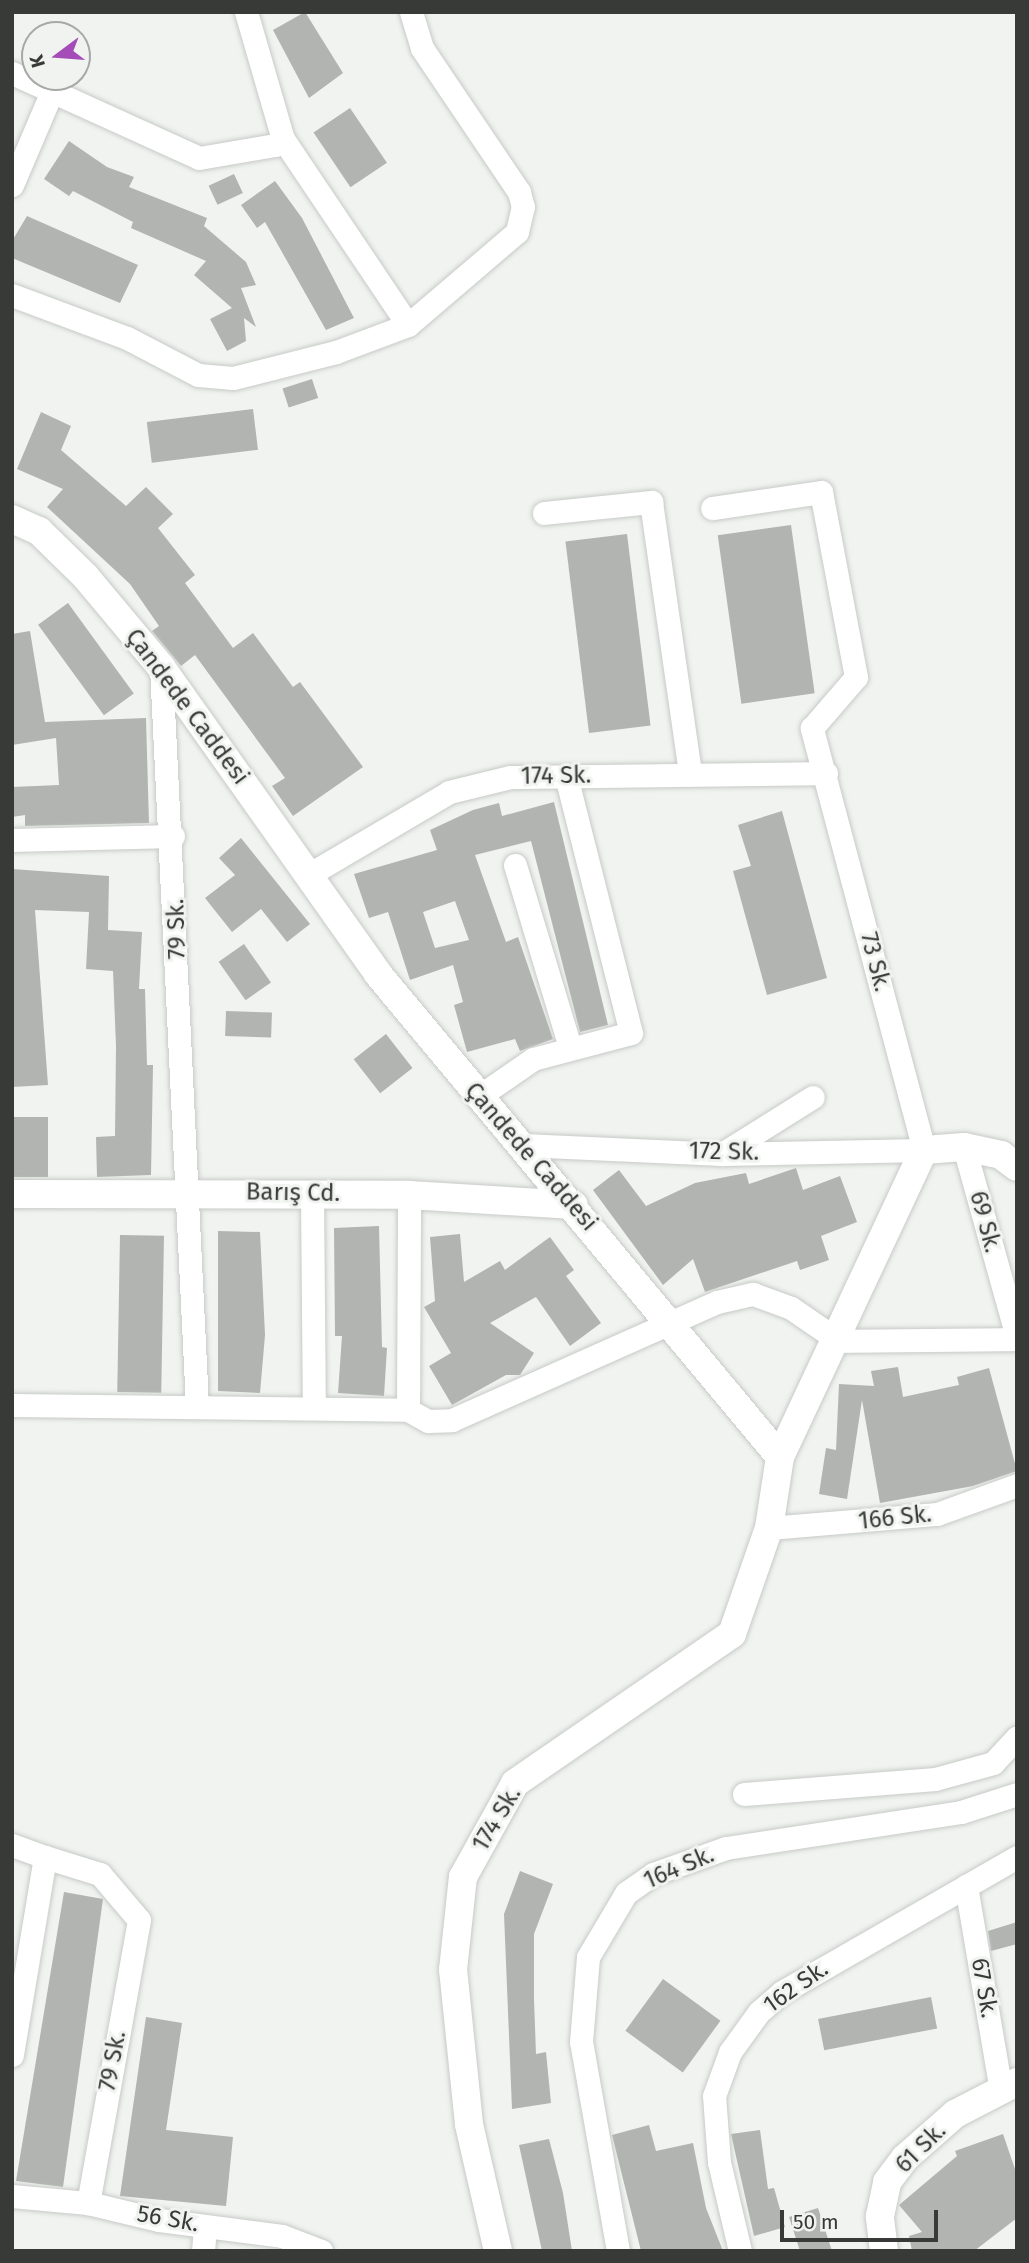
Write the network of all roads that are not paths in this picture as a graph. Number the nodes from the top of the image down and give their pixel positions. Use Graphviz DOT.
graph roads {
  1 [pos="246,12"];
  2 [pos="411,12"];
  3 [pos="52,91"];
  4 [pos="283,139"];
  5 [pos="12,185"];
  6 [pos="12,295"];
  7 [pos="408,325"];
  8 [pos="712,508"];
  9 [pos="544,513"];
  10 [pos="12,519"];
  11 [pos="161,667"];
  12 [pos="826,773"];
  13 [pos="690,774"];
  14 [pos="566,776"];
  15 [pos="173,836"];
  16 [pos="12,840"];
  17 [pos="515,865"];
  18 [pos="310,874"];
  19 [pos="569,1047"];
  20 [pos="478,1097"];
  21 [pos="813,1097"];
  22 [pos="523,1145"];
  23 [pos="964,1147"];
  24 [pos="924,1150"];
  25 [pos="722,1154"];
  26 [pos="1017,1167"];
  27 [pos="187,1192"];
  28 [pos="12,1194"];
  29 [pos="312,1194"];
  30 [pos="408,1195"];
  31 [pos="574,1205"];
  32 [pos="672,1326"];
  33 [pos="1017,1338"];
  34 [pos="839,1341"];
  35 [pos="12,1405"];
  36 [pos="197,1406"];
  37 [pos="314,1408"];
  38 [pos="408,1410"];
  39 [pos="780,1457"];
  40 [pos="1017,1485"];
  41 [pos="769,1528"];
  42 [pos="1017,1737"];
  43 [pos="744,1794"];
  44 [pos="1017,1794"];
  45 [pos="12,1845"];
  46 [pos="45,1857"];
  47 [pos="1017,1857"];
  48 [pos="966,1886"];
  49 [pos="12,2055"];
  50 [pos="1009,2086"];
  51 [pos="12,2196"];
  52 [pos="88,2203"];
  53 [pos="205,2226"];
  54 [pos="203,2251"];
  55 [pos="321,2251"];
  56 [pos="498,2251"];
  57 [pos="618,2251"];
  58 [pos="740,2251"];
  59 [pos="884,2251"];
  1 -- 4 [label="street"];
  2 -- 7 [label="street"];
  3 -- 4 [label="street"];
  3 -- 5 [label="street"];
  4 -- 7 [label="street"];
  6 -- 7 [label="street"];
  8 -- 12 [label="street, 73 Sk."];
  9 -- 13 [label="street"];
  10 -- 11 [label="street, Çandede Caddesi"];
  11 -- 15 [label="street, 79 Sk."];
  11 -- 18 [label="street, Çandede Caddesi"];
  12 -- 13 [label="street, 174 Sk."];
  12 -- 24 [label="street, 73 Sk."];
  13 -- 14 [label="street, 174 Sk."];
  14 -- 18 [label="street, 174 Sk."];
  14 -- 19 [label="street"];
  15 -- 16 [label="street"];
  15 -- 27 [label="street, 79 Sk."];
  17 -- 19 [label="street"];
  18 -- 20 [label="street, Çandede Caddesi"];
  19 -- 20 [label="street"];
  20 -- 22 [label="street, Çandede Caddesi"];
  21 -- 25 [label="street"];
  22 -- 25 [label="street, 172 Sk."];
  22 -- 31 [label="street, Çandede Caddesi"];
  23 -- 24 [label="street"];
  23 -- 26 [label="street"];
  23 -- 33 [label="street, 69 Sk."];
  24 -- 25 [label="street, 172 Sk."];
  24 -- 34 [label="street"];
  27 -- 28 [label="street, Barış Cd."];
  27 -- 29 [label="street, Barış Cd."];
  27 -- 36 [label="street, 79 Sk."];
  29 -- 30 [label="street, Barış Cd."];
  29 -- 37 [label="street"];
  30 -- 31 [label="street, Barış Cd."];
  30 -- 38 [label="street"];
  31 -- 32 [label="street, Çandede Caddesi"];
  32 -- 34 [label="street"];
  32 -- 38 [label="street"];
  32 -- 39 [label="street, Çandede Caddesi"];
  33 -- 34 [label="street"];
  34 -- 39 [label="street"];
  35 -- 36 [label="street"];
  36 -- 37 [label="street"];
  37 -- 38 [label="street"];
  39 -- 41 [label="street, 174 Sk."];
  40 -- 41 [label="street, 166 Sk."];
  41 -- 56 [label="street, 174 Sk."];
  42 -- 43 [label="street"];
  44 -- 57 [label="street, 164 Sk."];
  45 -- 46 [label="street"];
  46 -- 49 [label="street"];
  46 -- 52 [label="street, 79 Sk."];
  47 -- 48 [label="street, 162 Sk."];
  48 -- 50 [label="street, 67 Sk."];
  48 -- 58 [label="street, 162 Sk."];
  50 -- 59 [label="street, 61 Sk."];
  51 -- 52 [label="street, 56 Sk."];
  52 -- 53 [label="street, 56 Sk."];
  53 -- 54 [label="street"];
  53 -- 55 [label="street, 56 Sk."];
}
